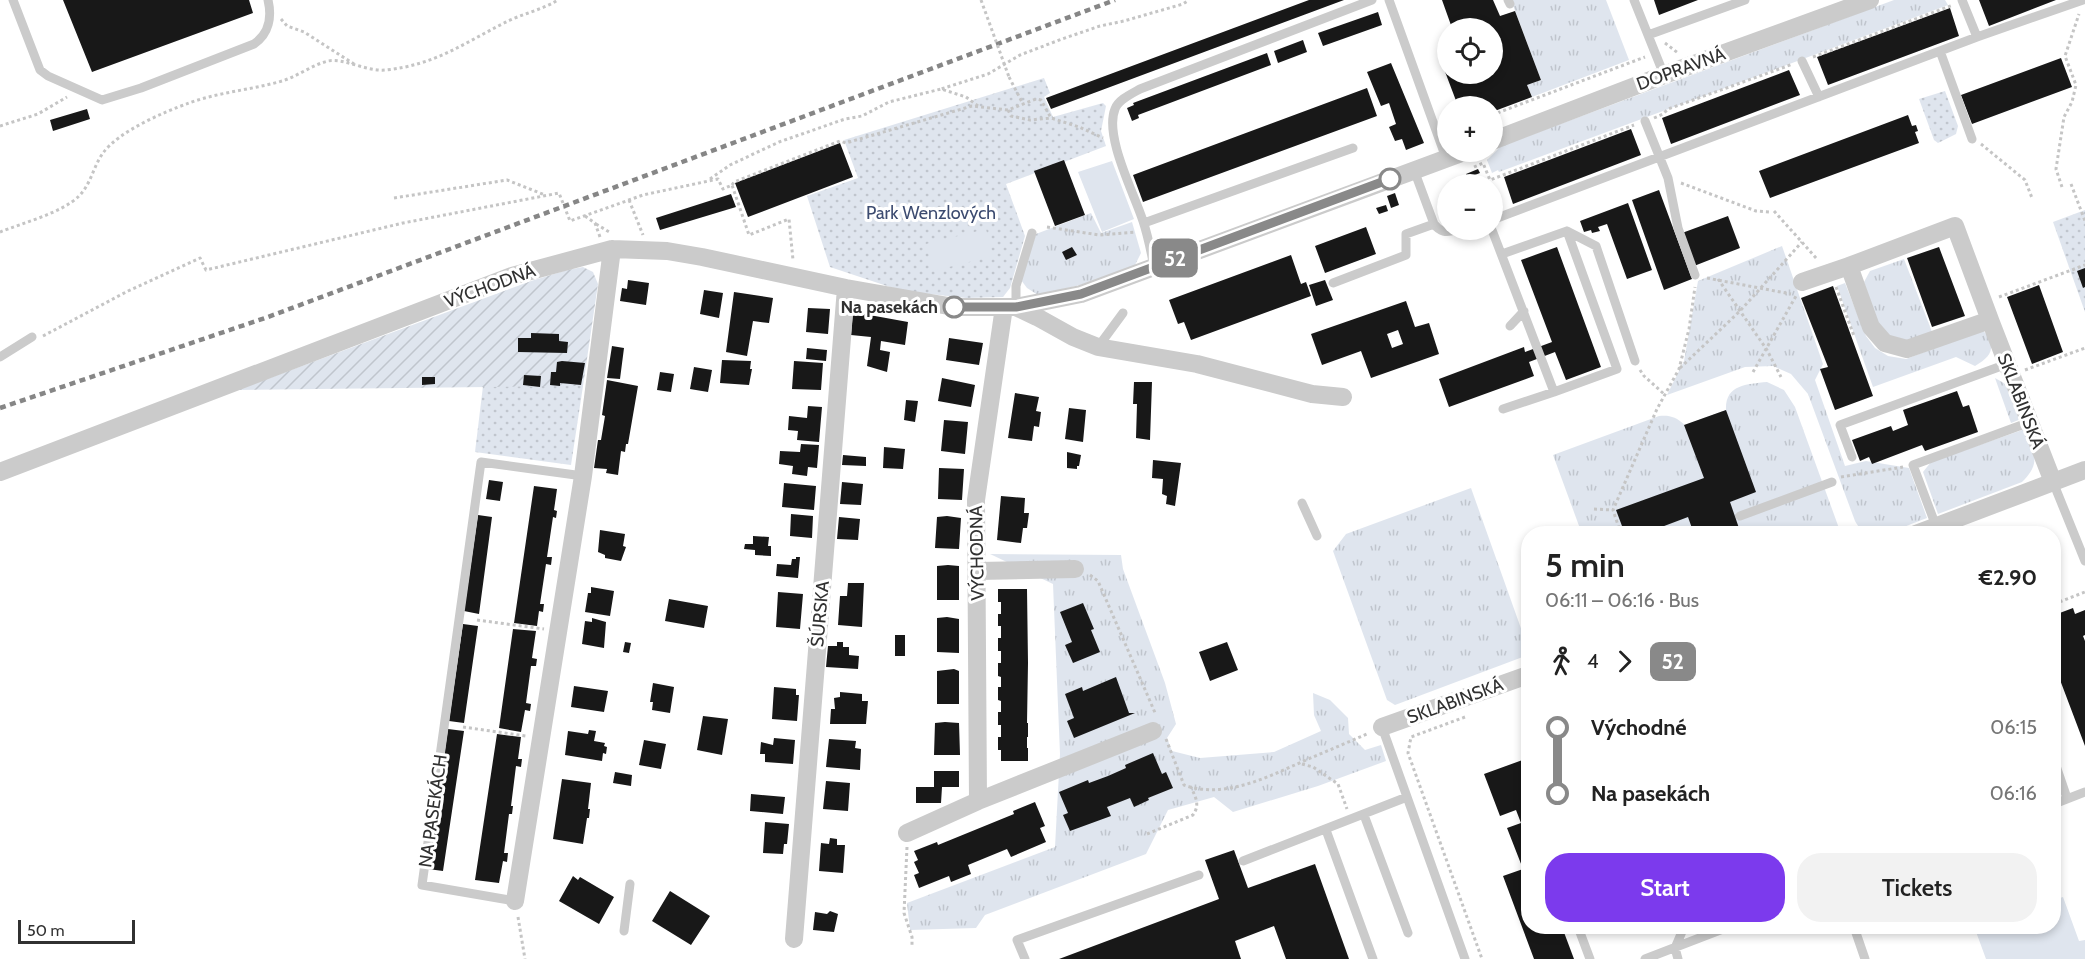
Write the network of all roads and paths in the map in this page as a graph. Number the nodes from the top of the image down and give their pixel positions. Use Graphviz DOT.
graph roads {
  1 [pos="13,0"];
  2 [pos="558,0"];
  3 [pos="981,0"];
  4 [pos="1189,0"];
  5 [pos="1372,0"];
  6 [pos="1389,0"];
  7 [pos="1634,0"];
  8 [pos="1744,0"];
  9 [pos="1870,0"];
  10 [pos="1963,1"];
  11 [pos="268,2"];
  12 [pos="2082,4"];
  13 [pos="1648,35"];
  14 [pos="1977,37"];
  15 [pos="1940,51"];
  16 [pos="1641,60"];
  17 [pos="1802,61"];
  18 [pos="358,67"];
  19 [pos="1664,75"];
  20 [pos="941,89"];
  21 [pos="79,91"];
  22 [pos="1818,97"];
  23 [pos="1023,104"];
  24 [pos="979,107"];
  25 [pos="1008,110"];
  26 [pos="1503,111"];
  27 [pos="1051,118"];
  28 [pos="1646,121"];
  29 [pos="0,126"];
  30 [pos="1437,133"];
  31 [pos="1503,137"];
  32 [pos="1113,138"];
  33 [pos="1973,139"];
  34 [pos="1353,148"];
  35 [pos="1660,158"];
  36 [pos="1437,161"];
  37 [pos="1479,162"];
  38 [pos="1414,170"];
  39 [pos="1668,178"];
  40 [pos="706,182"];
  41 [pos="2071,184"];
  42 [pos="732,185"];
  43 [pos="2062,187"];
  44 [pos="546,196"];
  45 [pos="394,198"];
  46 [pos="2032,198"];
  47 [pos="628,200"];
  48 [pos="1770,212"];
  49 [pos="584,216"];
  50 [pos="1503,216"];
  51 [pos="2085,221"];
  52 [pos="1434,224"];
  53 [pos="1047,226"];
  54 [pos="1145,228"];
  55 [pos="1437,228"];
  56 [pos="1567,231"];
  57 [pos="0,232"];
  58 [pos="1032,232"];
  59 [pos="1496,240"];
  60 [pos="1802,242"];
  61 [pos="608,250"];
  62 [pos="644,250"];
  63 [pos="1502,254"];
  64 [pos="2085,265"];
  65 [pos="1848,266"];
  66 [pos="1154,267"];
  67 [pos="786,275"];
  68 [pos="1695,275"];
  69 [pos="1718,279"];
  70 [pos="1802,282"];
  71 [pos="1333,283"];
  72 [pos="846,288"];
  73 [pos="1762,288"];
  74 [pos="1995,298"];
  75 [pos="1010,307"];
  76 [pos="1524,311"];
  77 [pos="1740,311"];
  78 [pos="1123,313"];
  79 [pos="1990,320"];
  80 [pos="1510,326"];
  81 [pos="32,337"];
  82 [pos="1098,347"];
  83 [pos="2085,348"];
  84 [pos="1767,350"];
  85 [pos="0,357"];
  86 [pos="1635,361"];
  87 [pos="2015,368"];
  88 [pos="1679,369"];
  89 [pos="1753,372"];
  90 [pos="1781,377"];
  91 [pos="1554,392"];
  92 [pos="1664,394"];
  93 [pos="1343,397"];
  94 [pos="1503,409"];
  95 [pos="2030,422"];
  96 [pos="1852,457"];
  97 [pos="1913,465"];
  98 [pos="2085,470"];
  99 [pos="0,472"];
  100 [pos="583,477"];
  101 [pos="1831,480"];
  102 [pos="2053,482"];
  103 [pos="1302,503"];
  104 [pos="1594,509"];
  105 [pos="1613,510"];
  106 [pos="1740,516"];
  107 [pos="1619,526"];
  108 [pos="1936,526"];
  109 [pos="1317,536"];
  110 [pos="2085,561"];
  111 [pos="1075,569"];
  112 [pos="978,571"];
  113 [pos="2085,592"];
  114 [pos="2061,601"];
  115 [pos="477,620"];
  116 [pos="549,630"];
  117 [pos="1521,677"];
  118 [pos="1465,717"];
  119 [pos="463,727"];
  120 [pos="1382,727"];
  121 [pos="1157,729"];
  122 [pos="534,736"];
  123 [pos="1300,763"];
  124 [pos="2061,780"];
  125 [pos="1191,788"];
  126 [pos="2085,792"];
  127 [pos="1407,797"];
  128 [pos="2067,798"];
  129 [pos="978,801"];
  130 [pos="2061,801"];
  131 [pos="1364,815"];
  132 [pos="1352,820"];
  133 [pos="1326,830"];
  134 [pos="907,834"];
  135 [pos="1147,834"];
  136 [pos="1242,861"];
  137 [pos="1199,875"];
  138 [pos="630,884"];
  139 [pos="515,901"];
  140 [pos="624,931"];
  141 [pos="1408,933"];
  142 [pos="1581,934"];
  143 [pos="1681,934"];
  144 [pos="1710,934"];
  145 [pos="1856,934"];
  146 [pos="794,939"];
  147 [pos="912,946"];
  148 [pos="1675,948"];
  149 [pos="525,959"];
  150 [pos="1025,959"];
  151 [pos="1373,959"];
  152 [pos="1465,959"];
  153 [pos="1482,959"];
  154 [pos="1590,959"];
  155 [pos="1645,959"];
  156 [pos="1678,959"];
  157 [pos="1865,959"];
  1 -- 21 [label="lane"];
  2 -- 18 [label="path"];
  3 -- 23 [label="path, bridge"];
  4 -- 20 [label="path"];
  5 -- 32 [label="lane"];
  6 -- 30 [label="lane"];
  7 -- 13 [label="lane"];
  8 -- 13 [label="lane"];
  9 -- 19 [label="street, DOPRAVNÁ"];
  10 -- 14 [label="lane"];
  10 -- 17 [label="path"];
  11 -- 18 [label="path"];
  11 -- 21 [label="lane"];
  12 -- 14 [label="lane"];
  12 -- 43 [label="path"];
  13 -- 19 [label="lane"];
  14 -- 15 [label="lane"];
  15 -- 22 [label="lane"];
  15 -- 33 [label="lane"];
  16 -- 26 [label="path"];
  17 -- 22 [label="lane"];
  17 -- 28 [label="path"];
  18 -- 57 [label="path"];
  19 -- 31 [label="street, DOPRAVNÁ"];
  20 -- 24 [label="path"];
  20 -- 40 [label="path"];
  21 -- 29 [label="path"];
  22 -- 35 [label="lane"];
  23 -- 25 [label="path"];
  23 -- 27 [label="path"];
  24 -- 25 [label="path"];
  24 -- 42 [label="path"];
  25 -- 27 [label="path"];
  27 -- 32 [label="path"];
  28 -- 35 [label="lane"];
  28 -- 37 [label="path"];
  32 -- 54 [label="lane"];
  33 -- 46 [label="path"];
  34 -- 54 [label="lane"];
  35 -- 39 [label="lane"];
  35 -- 50 [label="lane"];
  36 -- 38 [label="street"];
  38 -- 52 [label="lane"];
  38 -- 66 [label="street"];
  39 -- 48 [label="path"];
  39 -- 68 [label="lane"];
  40 -- 42 [label="path"];
  40 -- 47 [label="path"];
  41 -- 51 [label="path"];
  42 -- 67 [label="path"];
  44 -- 45 [label="path"];
  44 -- 49 [label="path"];
  44 -- 81 [label="path"];
  47 -- 49 [label="path"];
  47 -- 62 [label="path"];
  49 -- 61 [label="path"];
  52 -- 55 [label="lane"];
  52 -- 71 [label="lane"];
  53 -- 54 [label="path"];
  54 -- 66 [label="lane"];
  56 -- 63 [label="lane"];
  56 -- 86 [label="lane"];
  56 -- 91 [label="lane"];
  58 -- 75 [label="lane"];
  59 -- 63 [label="lane"];
  60 -- 73 [label="path"];
  61 -- 62 [label="street, VÝCHODNÁ"];
  61 -- 99 [label="street, VÝCHODNÁ"];
  61 -- 100 [label="street"];
  62 -- 67 [label="street, VÝCHODNÁ"];
  63 -- 76 [label="lane"];
  64 -- 74 [label="path"];
  65 -- 70 [label="street, SKLABINSKÁ"];
  65 -- 79 [label="street"];
  65 -- 79 [label="street, SKLABINSKÁ"];
  66 -- 75 [label="street"];
  67 -- 72 [label="street, VÝCHODNÁ"];
  68 -- 69 [label="path"];
  68 -- 88 [label="path"];
  69 -- 73 [label="path"];
  69 -- 77 [label="path"];
  72 -- 75 [label="street, VÝCHODNÁ"];
  72 -- 146 [label="street, ŠÚRSKA"];
  73 -- 77 [label="path"];
  73 -- 84 [label="path"];
  75 -- 82 [label="street, VÝCHODNÁ"];
  75 -- 112 [label="street, VÝCHODNÁ"];
  76 -- 80 [label="lane"];
  76 -- 91 [label="lane"];
  77 -- 84 [label="path"];
  77 -- 88 [label="path"];
  78 -- 82 [label="lane"];
  79 -- 87 [label="street, SKLABINSKÁ"];
  81 -- 85 [label="lane"];
  82 -- 93 [label="street, VÝCHODNÁ"];
  83 -- 87 [label="path"];
  84 -- 89 [label="path"];
  84 -- 90 [label="path"];
  86 -- 92 [label="path"];
  87 -- 95 [label="street, SKLABINSKÁ"];
  87 -- 96 [label="lane"];
  88 -- 92 [label="path"];
  91 -- 94 [label="lane"];
  92 -- 105 [label="path"];
  95 -- 97 [label="lane"];
  95 -- 102 [label="street, SKLABINSKÁ"];
  97 -- 101 [label="path"];
  97 -- 108 [label="lane"];
  98 -- 102 [label="street"];
  100 -- 139 [label="street"];
  100 -- 139 [label="lane, NA PASEKÁCH"];
  101 -- 106 [label="lane"];
  102 -- 108 [label="street"];
  102 -- 110 [label="lane"];
  103 -- 109 [label="lane"];
  104 -- 105 [label="path"];
  105 -- 107 [label="path"];
  111 -- 112 [label="street"];
  111 -- 121 [label="path"];
  112 -- 129 [label="street, VÝCHODNÁ"];
  113 -- 114 [label="path"];
  115 -- 116 [label="path"];
  117 -- 120 [label="street, SKLABINSKÁ"];
  118 -- 153 [label="path"];
  119 -- 122 [label="path"];
  120 -- 123 [label="path"];
  120 -- 127 [label="lane"];
  121 -- 125 [label="path"];
  121 -- 129 [label="street"];
  123 -- 125 [label="path"];
  123 -- 132 [label="path"];
  124 -- 128 [label="lane"];
  125 -- 135 [label="path"];
  126 -- 128 [label="lane"];
  127 -- 131 [label="lane"];
  127 -- 152 [label="lane"];
  128 -- 130 [label="lane"];
  129 -- 134 [label="street"];
  131 -- 132 [label="lane"];
  131 -- 141 [label="lane"];
  132 -- 133 [label="lane"];
  133 -- 136 [label="lane"];
  133 -- 151 [label="lane"];
  134 -- 147 [label="path"];
  137 -- 150 [label="lane"];
  138 -- 140 [label="lane"];
  139 -- 149 [label="path"];
  142 -- 154 [label="lane"];
  143 -- 148 [label="lane"];
  144 -- 148 [label="lane"];
  145 -- 157 [label="lane"];
  148 -- 155 [label="lane"];
  148 -- 156 [label="lane"];
}
